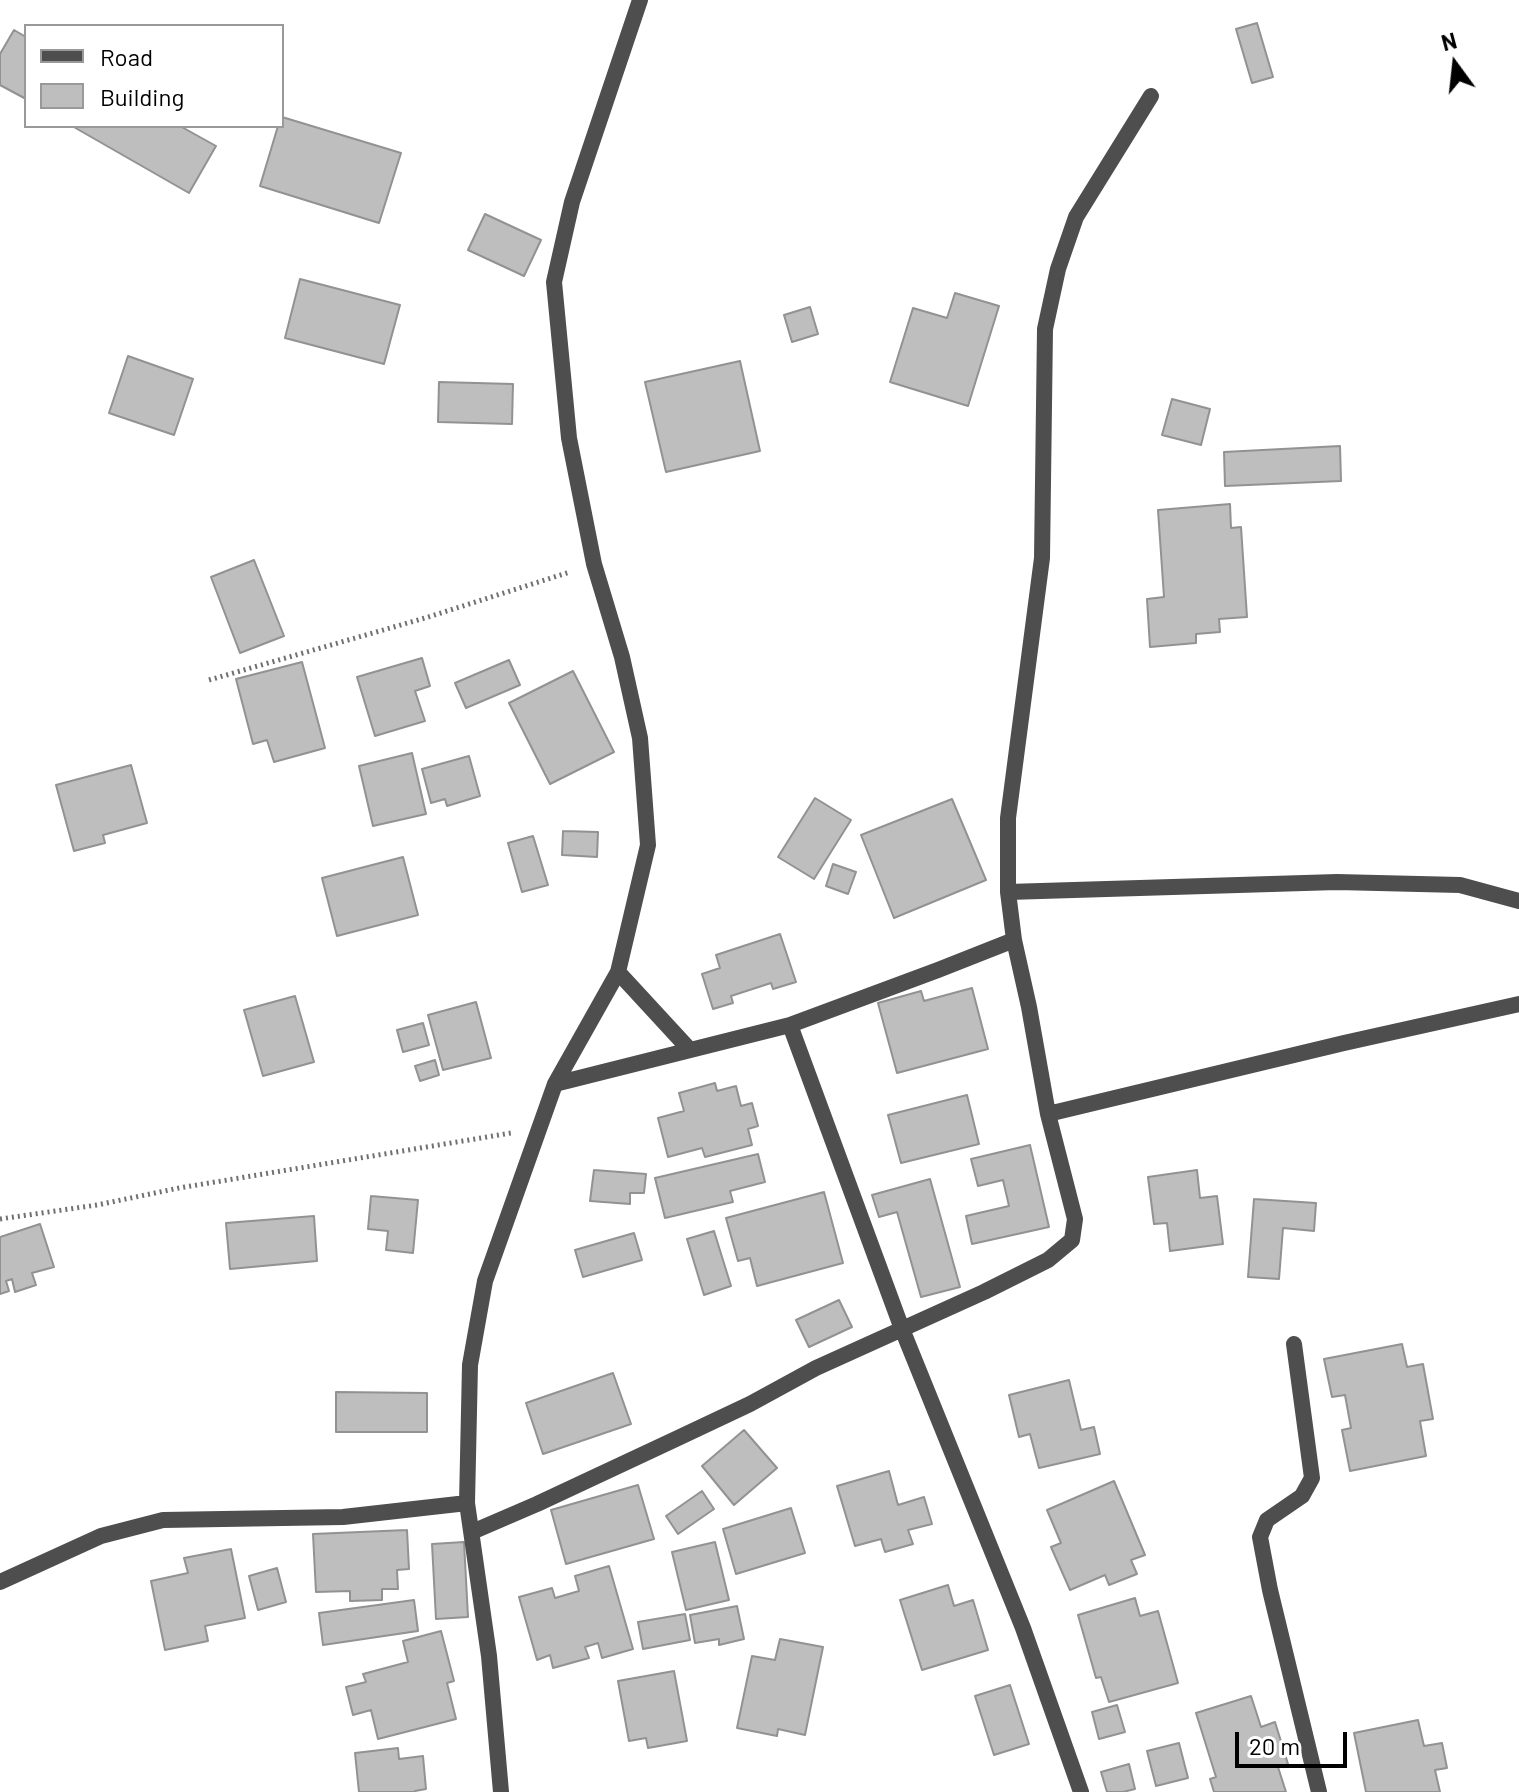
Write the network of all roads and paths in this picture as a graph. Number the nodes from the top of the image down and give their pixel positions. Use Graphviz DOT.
graph roads {
  1 [pos="640,0"];
  2 [pos="1151,96"];
  3 [pos="594,564"];
  4 [pos="209,680"];
  5 [pos="1008,892"];
  6 [pos="1519,901"];
  7 [pos="1014,940"];
  8 [pos="618,972"];
  9 [pos="1519,1004"];
  10 [pos="790,1025"];
  11 [pos="689,1049"];
  12 [pos="555,1084"];
  13 [pos="1048,1114"];
  14 [pos="539,1129"];
  15 [pos="0,1219"];
  16 [pos="902,1329"];
  17 [pos="1294,1344"];
  18 [pos="467,1503"];
  19 [pos="472,1532"];
  20 [pos="0,1582"];
  21 [pos="501,1792"];
  22 [pos="1081,1792"];
  23 [pos="1319,1792"];
  1 -- 3 [label="street"];
  2 -- 5 [label="street"];
  3 -- 4 [label="path"];
  3 -- 8 [label="street"];
  5 -- 6 [label="street"];
  5 -- 7 [label="street"];
  7 -- 10 [label="street"];
  7 -- 13 [label="street"];
  8 -- 11 [label="street"];
  8 -- 12 [label="street"];
  9 -- 13 [label="street"];
  10 -- 11 [label="street"];
  10 -- 16 [label="street"];
  11 -- 12 [label="street"];
  12 -- 14 [label="street"];
  13 -- 16 [label="street"];
  14 -- 15 [label="path"];
  14 -- 18 [label="street"];
  16 -- 19 [label="street"];
  16 -- 22 [label="street"];
  17 -- 23 [label="street"];
  18 -- 19 [label="street"];
  18 -- 20 [label="street"];
  19 -- 21 [label="street"];
}
